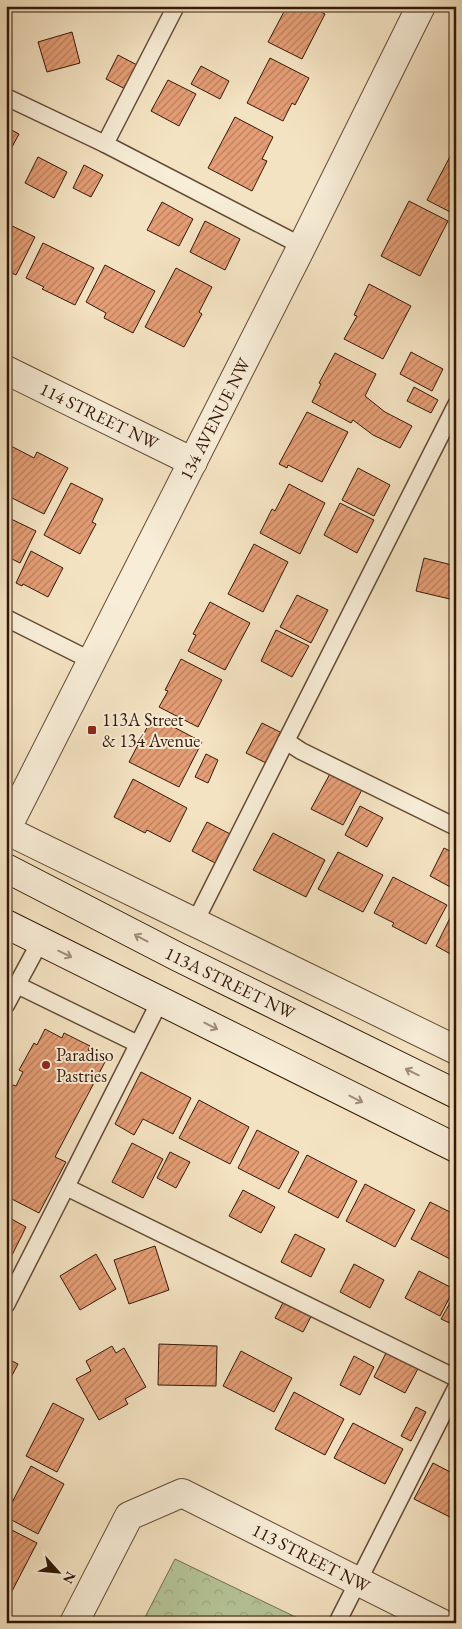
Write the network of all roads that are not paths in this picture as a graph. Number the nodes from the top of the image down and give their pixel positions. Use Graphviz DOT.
graph roads {
  1 [pos="176,6"];
  2 [pos="420,6"];
  3 [pos="6,97"];
  4 [pos="105,144"];
  5 [pos="302,246"];
  6 [pos="6,370"];
  7 [pos="456,405"];
  8 [pos="192,462"];
  9 [pos="6,618"];
  10 [pos="92,661"];
  11 [pos="286,740"];
  12 [pos="456,827"];
  13 [pos="6,830"];
  14 [pos="6,868"];
  15 [pos="195,922"];
  16 [pos="6,924"];
  17 [pos="40,942"];
  18 [pos="16,985"];
  19 [pos="160,1001"];
  20 [pos="6,1005"];
  21 [pos="138,1044"];
  22 [pos="456,1050"];
  23 [pos="456,1094"];
  24 [pos="456,1148"];
  25 [pos="66,1187"];
  26 [pos="6,1305"];
  27 [pos="456,1378"];
  28 [pos="456,1388"];
  29 [pos="358,1581"];
  30 [pos="74,1623"];
  31 [pos="337,1623"];
  32 [pos="441,1623"];
  1 -- 4 [label="lane"];
  2 -- 5 [label="street, 134 AVENUE NW"];
  3 -- 4 [label="lane"];
  4 -- 5 [label="lane"];
  5 -- 8 [label="street, 134 AVENUE NW"];
  6 -- 8 [label="street, 114 STREET NW"];
  7 -- 11 [label="lane"];
  8 -- 10 [label="street, 134 AVENUE NW"];
  9 -- 10 [label="lane"];
  10 -- 13 [label="street, 134 AVENUE NW"];
  11 -- 12 [label="lane"];
  11 -- 15 [label="lane"];
  13 -- 15 [label="street"];
  23 -- 14 [label="street, 113A STREET NW, one-way"];
  15 -- 22 [label="street"];
  16 -- 17 [label="street"];
  17 -- 18 [label="lane"];
  17 -- 19 [label="street, one-way"];
  18 -- 20 [label="lane"];
  18 -- 21 [label="lane"];
  19 -- 21 [label="lane"];
  19 -- 24 [label="street, one-way"];
  21 -- 25 [label="lane"];
  25 -- 26 [label="lane"];
  25 -- 27 [label="lane"];
  28 -- 29 [label="lane"];
  29 -- 30 [label="street, 113 STREET NW"];
  29 -- 31 [label="lane"];
  29 -- 32 [label="street, 113 STREET NW"];
}
